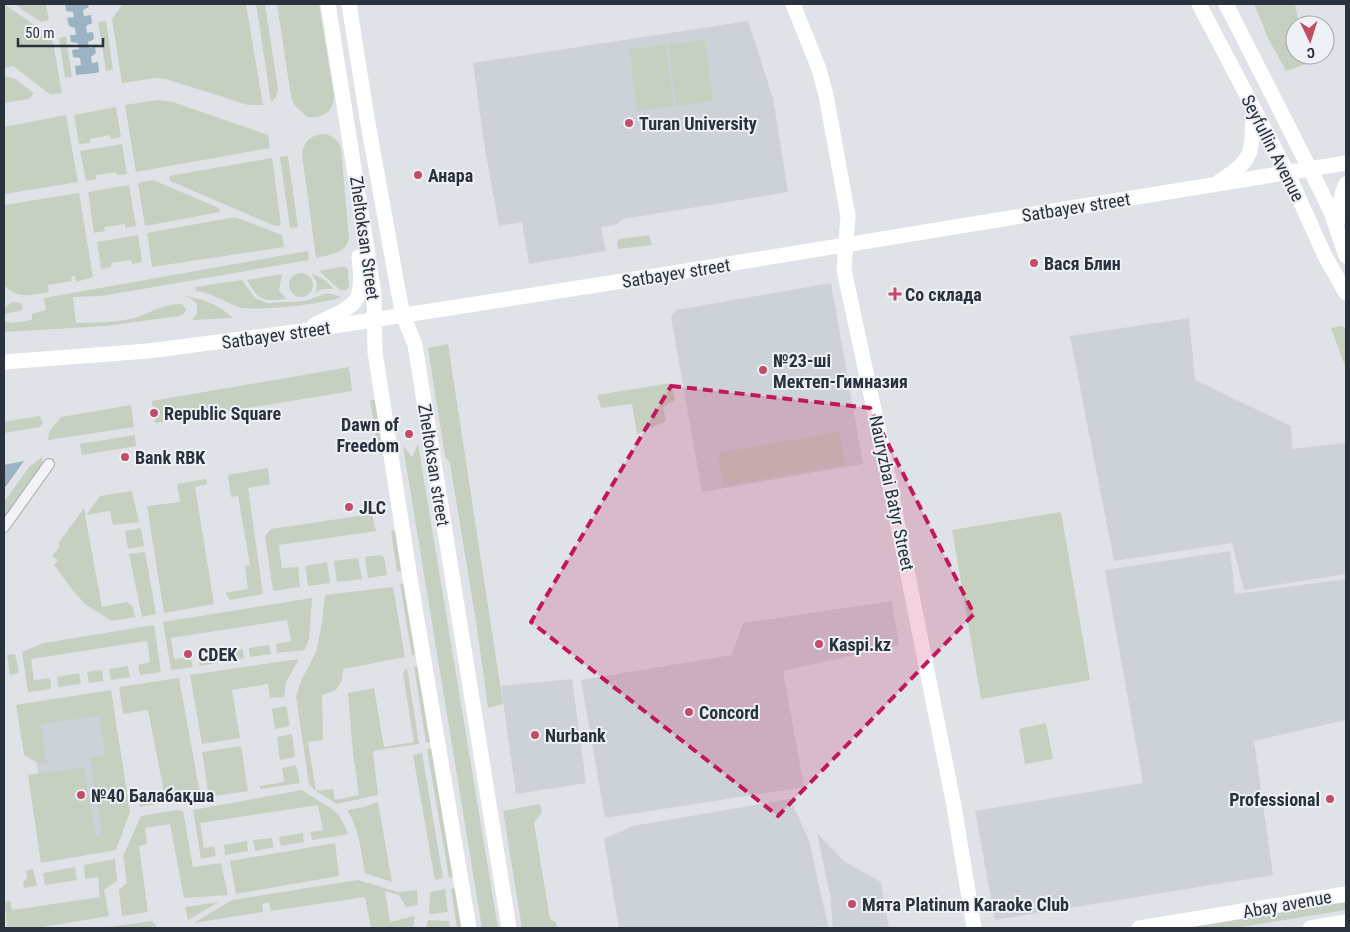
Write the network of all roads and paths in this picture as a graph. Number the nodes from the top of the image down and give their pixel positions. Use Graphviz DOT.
graph roads {
  1 [pos="328,4"];
  2 [pos="349,4"];
  3 [pos="793,4"];
  4 [pos="1199,4"];
  5 [pos="1226,4"];
  6 [pos="1254,109"];
  7 [pos="367,118"];
  8 [pos="347,120"];
  9 [pos="353,156"];
  10 [pos="1346,163"];
  11 [pos="1310,169"];
  12 [pos="1287,172"];
  13 [pos="1216,184"];
  14 [pos="1346,184"];
  15 [pos="1336,226"];
  16 [pos="846,245"];
  17 [pos="1346,256"];
  18 [pos="1346,293"];
  19 [pos="403,315"];
  20 [pos="374,320"];
  21 [pos="302,331"];
  22 [pos="4,362"];
  23 [pos="49,464"];
  24 [pos="4,527"];
  25 [pos="1346,894"];
  26 [pos="1346,922"];
  27 [pos="469,928"];
  28 [pos="509,928"];
  29 [pos="974,928"];
  30 [pos="1139,928"];
  31 [pos="1310,928"];
  1 -- 8 [label="main road, Zheltoksan street"];
  2 -- 7 [label="main road, Zheltoksan street"];
  3 -- 16 [label="main road, Nauryzbai Batyr Street"];
  4 -- 6 [label="main road, Seyfullin Avenue"];
  5 -- 11 [label="main road, Seyfullin Avenue"];
  6 -- 12 [label="main road, Seyfullin Avenue"];
  6 -- 13 [label="main road"];
  7 -- 8 [label="main road"];
  7 -- 19 [label="main road, Zheltoksan street"];
  8 -- 9 [label="main road, Zheltoksan street"];
  9 -- 20 [label="main road, Zheltoksan Street"];
  9 -- 21 [label="main road"];
  10 -- 11 [label="main road, Satbayev street"];
  11 -- 12 [label="main road, Satbayev street"];
  11 -- 15 [label="main road, Seyfullin Avenue"];
  12 -- 13 [label="main road, Satbayev street"];
  12 -- 18 [label="main road, Seyfullin Avenue"];
  13 -- 16 [label="main road, Satbayev street"];
  14 -- 15 [label="main road"];
  15 -- 17 [label="main road, Seyfullin Avenue"];
  16 -- 19 [label="main road, Satbayev street"];
  16 -- 29 [label="main road, Nauryzbai Batyr Street"];
  19 -- 20 [label="main road, Satbayev street"];
  19 -- 28 [label="main road, Zheltoksan street"];
  20 -- 21 [label="main road, Satbayev street"];
  20 -- 27 [label="main road, Zheltoksan street"];
  21 -- 22 [label="main road, Satbayev street"];
  23 -- 24 [label="street"];
  25 -- 30 [label="main road, Abay avenue"];
  26 -- 31 [label="main road, Abay avenue"];
}
